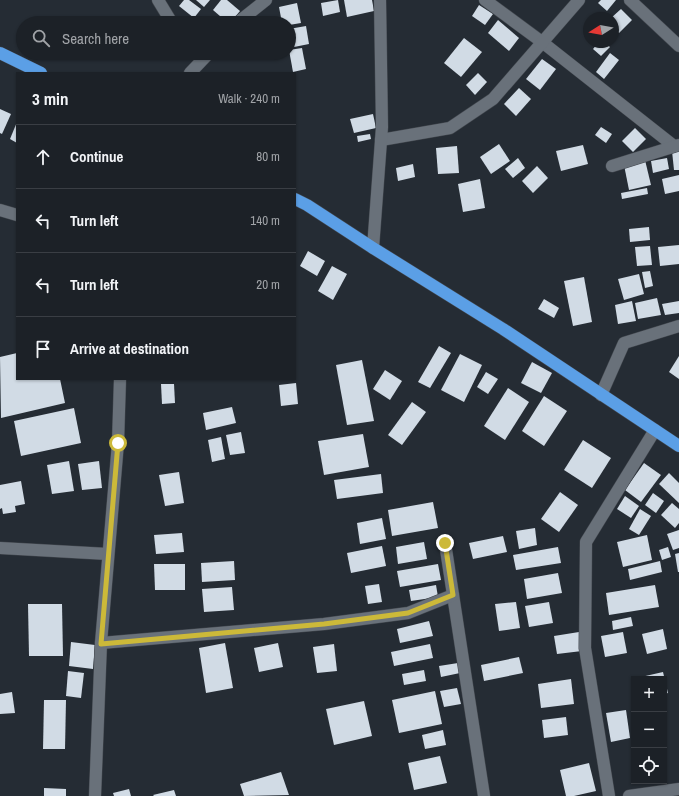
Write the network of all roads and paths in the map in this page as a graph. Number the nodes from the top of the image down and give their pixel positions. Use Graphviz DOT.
graph roads {
  1 [pos="158,0"];
  2 [pos="266,0"];
  3 [pos="380,0"];
  4 [pos="485,0"];
  5 [pos="579,0"];
  6 [pos="630,0"];
  7 [pos="168,16"];
  8 [pos="246,16"];
  9 [pos="542,42"];
  10 [pos="679,46"];
  11 [pos="0,53"];
  12 [pos="195,60"];
  13 [pos="39,72"];
  14 [pos="190,72"];
  15 [pos="381,140"];
  16 [pos="677,145"];
  17 [pos="612,166"];
  18 [pos="296,200"];
  19 [pos="0,210"];
  20 [pos="16,215"];
  21 [pos="373,248"];
  22 [pos="679,326"];
  23 [pos="120,380"];
  24 [pos="601,395"];
  25 [pos="655,430"];
  26 [pos="679,446"];
  27 [pos="445,543"];
  28 [pos="0,548"];
  29 [pos="108,554"];
  30 [pos="453,595"];
  31 [pos="101,644"];
  32 [pos="679,789"];
  33 [pos="95,796"];
  34 [pos="484,796"];
  35 [pos="609,796"];
  36 [pos="629,796"];
  1 -- 7 [label="street"];
  2 -- 8 [label="street"];
  3 -- 15 [label="street"];
  4 -- 9 [label="street"];
  5 -- 9 [label="street"];
  6 -- 10 [label="street"];
  9 -- 15 [label="street"];
  9 -- 16 [label="street"];
  11 -- 13 [label="highway"];
  12 -- 14 [label="street"];
  15 -- 21 [label="street"];
  16 -- 17 [label="street"];
  18 -- 21 [label="highway"];
  19 -- 20 [label="street"];
  21 -- 24 [label="highway"];
  22 -- 24 [label="street"];
  23 -- 29 [label="street"];
  24 -- 25 [label="highway"];
  25 -- 26 [label="highway"];
  25 -- 35 [label="street"];
  27 -- 30 [label="street"];
  28 -- 29 [label="street"];
  29 -- 31 [label="street"];
  30 -- 31 [label="street"];
  30 -- 34 [label="street"];
  31 -- 33 [label="street"];
  32 -- 36 [label="street"];
}
